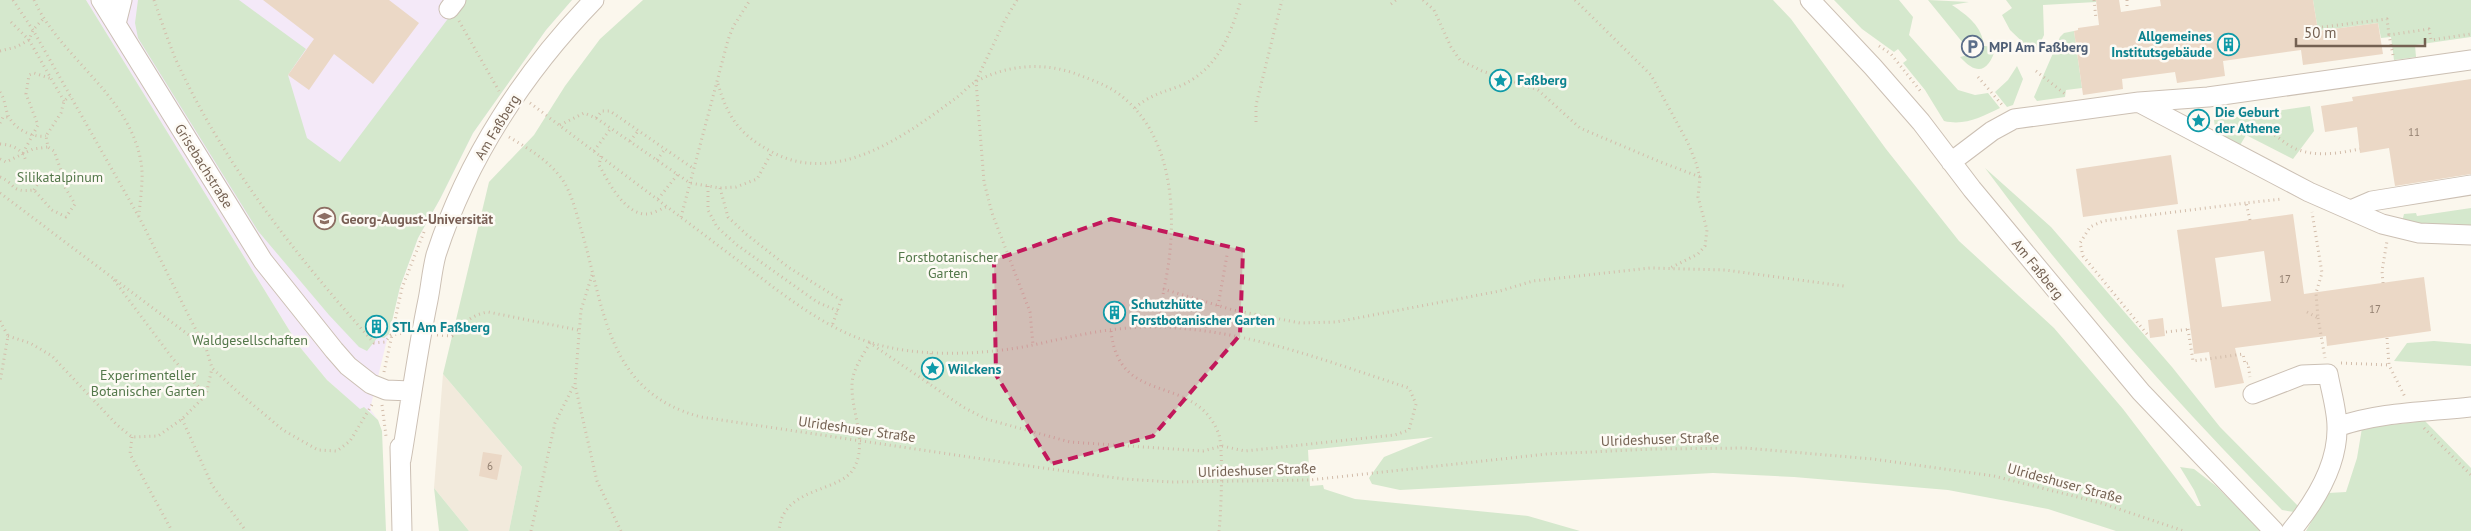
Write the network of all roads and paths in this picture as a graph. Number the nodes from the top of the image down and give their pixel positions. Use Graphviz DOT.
graph roads {
  1 [pos="13,0"];
  2 [pos="34,0"];
  3 [pos="101,0"];
  4 [pos="122,0"];
  5 [pos="154,0"];
  6 [pos="594,0"];
  7 [pos="750,0"];
  8 [pos="1017,0"];
  9 [pos="1241,0"];
  10 [pos="1282,0"];
  11 [pos="1396,0"];
  12 [pos="1422,0"];
  13 [pos="1575,0"];
  14 [pos="1810,0"];
  15 [pos="2094,0"];
  16 [pos="2127,0"];
  17 [pos="1391,4"];
  18 [pos="2127,7"];
  19 [pos="454,9"];
  20 [pos="43,19"];
  21 [pos="2096,20"];
  22 [pos="11,22"];
  23 [pos="116,24"];
  24 [pos="2322,26"];
  25 [pos="33,30"];
  26 [pos="2471,34"];
  27 [pos="2389,35"];
  28 [pos="29,40"];
  29 [pos="0,52"];
  30 [pos="2393,59"];
  31 [pos="2471,60"];
  32 [pos="2036,71"];
  33 [pos="1978,77"];
  34 [pos="52,79"];
  35 [pos="976,81"];
  36 [pos="718,84"];
  37 [pos="0,92"];
  38 [pos="501,94"];
  39 [pos="70,96"];
  40 [pos="524,99"];
  41 [pos="64,101"];
  42 [pos="2139,102"];
  43 [pos="1135,108"];
  44 [pos="2086,109"];
  45 [pos="9,117"];
  46 [pos="596,118"];
  47 [pos="2014,119"];
  48 [pos="0,122"];
  49 [pos="1256,122"];
  50 [pos="560,125"];
  51 [pos="611,128"];
  52 [pos="494,129"];
  53 [pos="638,130"];
  54 [pos="2228,131"];
  55 [pos="46,136"];
  56 [pos="32,137"];
  57 [pos="630,141"];
  58 [pos="0,144"];
  59 [pos="48,147"];
  60 [pos="665,149"];
  61 [pos="2360,149"];
  62 [pos="594,151"];
  63 [pos="772,152"];
  64 [pos="23,153"];
  65 [pos="600,156"];
  66 [pos="0,159"];
  67 [pos="657,160"];
  68 [pos="26,161"];
  69 [pos="1951,162"];
  70 [pos="694,169"];
  71 [pos="678,174"];
  72 [pos="64,176"];
  73 [pos="1700,176"];
  74 [pos="0,177"];
  75 [pos="690,183"];
  76 [pos="2471,185"];
  77 [pos="708,186"];
  78 [pos="2301,187"];
  79 [pos="720,188"];
  80 [pos="34,190"];
  81 [pos="0,193"];
  82 [pos="658,199"];
  83 [pos="2246,203"];
  84 [pos="667,206"];
  85 [pos="2352,210"];
  86 [pos="139,217"];
  87 [pos="681,217"];
  88 [pos="2250,220"];
  89 [pos="2390,226"];
  90 [pos="2471,235"];
  91 [pos="1227,255"];
  92 [pos="1670,268"];
  93 [pos="593,274"];
  94 [pos="112,278"];
  95 [pos="2383,283"];
  96 [pos="1844,286"];
  97 [pos="1163,289"];
  98 [pos="1218,306"];
  99 [pos="838,311"];
  100 [pos="2307,312"];
  101 [pos="2318,318"];
  102 [pos="0,321"];
  103 [pos="316,326"];
  104 [pos="832,326"];
  105 [pos="1158,327"];
  106 [pos="578,330"];
  107 [pos="1111,330"];
  108 [pos="2166,332"];
  109 [pos="2147,334"];
  110 [pos="8,336"];
  111 [pos="447,337"];
  112 [pos="2387,338"];
  113 [pos="374,342"];
  114 [pos="870,342"];
  115 [pos="1033,345"];
  116 [pos="206,348"];
  117 [pos="931,352"];
  118 [pos="2353,364"];
  119 [pos="212,368"];
  120 [pos="2328,374"];
  121 [pos="0,382"];
  122 [pos="928,383"];
  123 [pos="574,385"];
  124 [pos="380,389"];
  125 [pos="406,391"];
  126 [pos="206,394"];
  127 [pos="2253,394"];
  128 [pos="2471,407"];
  129 [pos="182,419"];
  130 [pos="2337,427"];
  131 [pos="132,437"];
  132 [pos="859,440"];
  133 [pos="1222,446"];
  134 [pos="1220,483"];
  135 [pos="172,531"];
  136 [pos="246,531"];
  137 [pos="402,531"];
  138 [pos="531,531"];
  139 [pos="621,531"];
  140 [pos="779,531"];
  141 [pos="1218,531"];
  142 [pos="2184,531"];
  143 [pos="2274,531"];
  144 [pos="2291,531"];
  1 -- 25 [label="path"];
  2 -- 20 [label="path"];
  3 -- 23 [label="street, Grisebachstraße"];
  4 -- 23 [label="street"];
  5 -- 113 [label="path"];
  6 -- 52 [label="street, Am Faßberg"];
  7 -- 36 [label="path"];
  8 -- 35 [label="path"];
  9 -- 43 [label="path"];
  10 -- 49 [label="path"];
  11 -- 17 [label="path"];
  12 -- 73 [label="path"];
  13 -- 73 [label="path"];
  14 -- 69 [label="street, Am Faßberg"];
  15 -- 21 [label="path"];
  16 -- 18 [label="path"];
  19 -- 38 [label="path"];
  20 -- 25 [label="path"];
  20 -- 86 [label="path"];
  22 -- 28 [label="path"];
  23 -- 103 [label="street, Grisebachstraße"];
  24 -- 27 [label="path"];
  25 -- 28 [label="path"];
  25 -- 39 [label="path"];
  26 -- 27 [label="path"];
  27 -- 30 [label="path"];
  28 -- 29 [label="path"];
  28 -- 34 [label="path"];
  31 -- 42 [label="street"];
  32 -- 44 [label="path"];
  33 -- 47 [label="path"];
  34 -- 41 [label="path"];
  34 -- 56 [label="path"];
  35 -- 43 [label="path"];
  35 -- 63 [label="path"];
  35 -- 115 [label="path"];
  36 -- 63 [label="path"];
  36 -- 75 [label="path"];
  37 -- 45 [label="path"];
  39 -- 41 [label="path"];
  39 -- 86 [label="path"];
  40 -- 50 [label="path"];
  41 -- 55 [label="path"];
  42 -- 44 [label="street"];
  42 -- 78 [label="street"];
  43 -- 97 [label="path"];
  44 -- 47 [label="street"];
  45 -- 48 [label="path"];
  45 -- 56 [label="path"];
  46 -- 50 [label="path"];
  46 -- 51 [label="path"];
  46 -- 53 [label="path"];
  47 -- 69 [label="street"];
  50 -- 62 [label="path"];
  51 -- 57 [label="path"];
  51 -- 62 [label="path"];
  52 -- 93 [label="path, Ulrideshuser Straße"];
  52 -- 125 [label="street, Am Faßberg"];
  53 -- 57 [label="path"];
  53 -- 60 [label="path"];
  54 -- 61 [label="path"];
  55 -- 56 [label="path"];
  55 -- 59 [label="path"];
  56 -- 64 [label="path"];
  57 -- 67 [label="path"];
  58 -- 64 [label="path"];
  59 -- 64 [label="path"];
  59 -- 72 [label="path"];
  60 -- 67 [label="path"];
  60 -- 70 [label="path"];
  62 -- 65 [label="path"];
  63 -- 79 [label="path"];
  64 -- 66 [label="path"];
  64 -- 68 [label="path"];
  65 -- 82 [label="path"];
  65 -- 84 [label="path"];
  67 -- 71 [label="path"];
  69 -- 143 [label="street, Am Faßberg"];
  71 -- 75 [label="path"];
  71 -- 82 [label="path"];
  72 -- 80 [label="path"];
  72 -- 80 [label="path"];
  73 -- 92 [label="path"];
  74 -- 80 [label="path"];
  75 -- 77 [label="path"];
  75 -- 87 [label="path"];
  76 -- 85 [label="street"];
  77 -- 79 [label="path"];
  77 -- 99 [label="path"];
  78 -- 83 [label="path"];
  78 -- 85 [label="street"];
  78 -- 101 [label="path"];
  79 -- 99 [label="path"];
  81 -- 94 [label="path"];
  82 -- 84 [label="path"];
  83 -- 88 [label="path"];
  83 -- 109 [label="path"];
  84 -- 87 [label="path"];
  85 -- 89 [label="street"];
  86 -- 116 [label="path"];
  87 -- 104 [label="path"];
  89 -- 90 [label="street"];
  89 -- 95 [label="path"];
  91 -- 98 [label="path"];
  92 -- 96 [label="path"];
  92 -- 98 [label="path"];
  93 -- 106 [label="path"];
  93 -- 132 [label="path, Ulrideshuser Straße"];
  94 -- 116 [label="path"];
  94 -- 126 [label="path"];
  97 -- 98 [label="path"];
  97 -- 105 [label="path"];
  99 -- 104 [label="path"];
  100 -- 101 [label="path"];
  101 -- 120 [label="path"];
  102 -- 110 [label="path"];
  103 -- 124 [label="street, Grisebachstraße"];
  103 -- 125 [label="street, Grisebachstraße"];
  104 -- 114 [label="path"];
  105 -- 107 [label="path"];
  105 -- 133 [label="path"];
  106 -- 111 [label="path"];
  106 -- 123 [label="path"];
  107 -- 115 [label="path"];
  107 -- 133 [label="path"];
  108 -- 127 [label="path"];
  110 -- 121 [label="path"];
  110 -- 131 [label="path"];
  112 -- 118 [label="path"];
  114 -- 117 [label="path"];
  114 -- 122 [label="path"];
  114 -- 132 [label="path"];
  115 -- 117 [label="path"];
  116 -- 119 [label="path"];
  117 -- 122 [label="path"];
  119 -- 124 [label="path"];
  119 -- 126 [label="path"];
  120 -- 127 [label="street"];
  120 -- 130 [label="street"];
  122 -- 133 [label="path"];
  123 -- 138 [label="path"];
  123 -- 139 [label="path"];
  124 -- 125 [label="street"];
  125 -- 137 [label="street, Am Faßberg"];
  126 -- 129 [label="path"];
  128 -- 130 [label="street"];
  129 -- 131 [label="path"];
  129 -- 136 [label="path"];
  130 -- 144 [label="street"];
  131 -- 135 [label="path"];
  132 -- 134 [label="path, Ulrideshuser Straße"];
  132 -- 140 [label="path"];
  133 -- 134 [label="path"];
  134 -- 141 [label="path"];
  134 -- 142 [label="path, Ulrideshuser Straße"];
}
